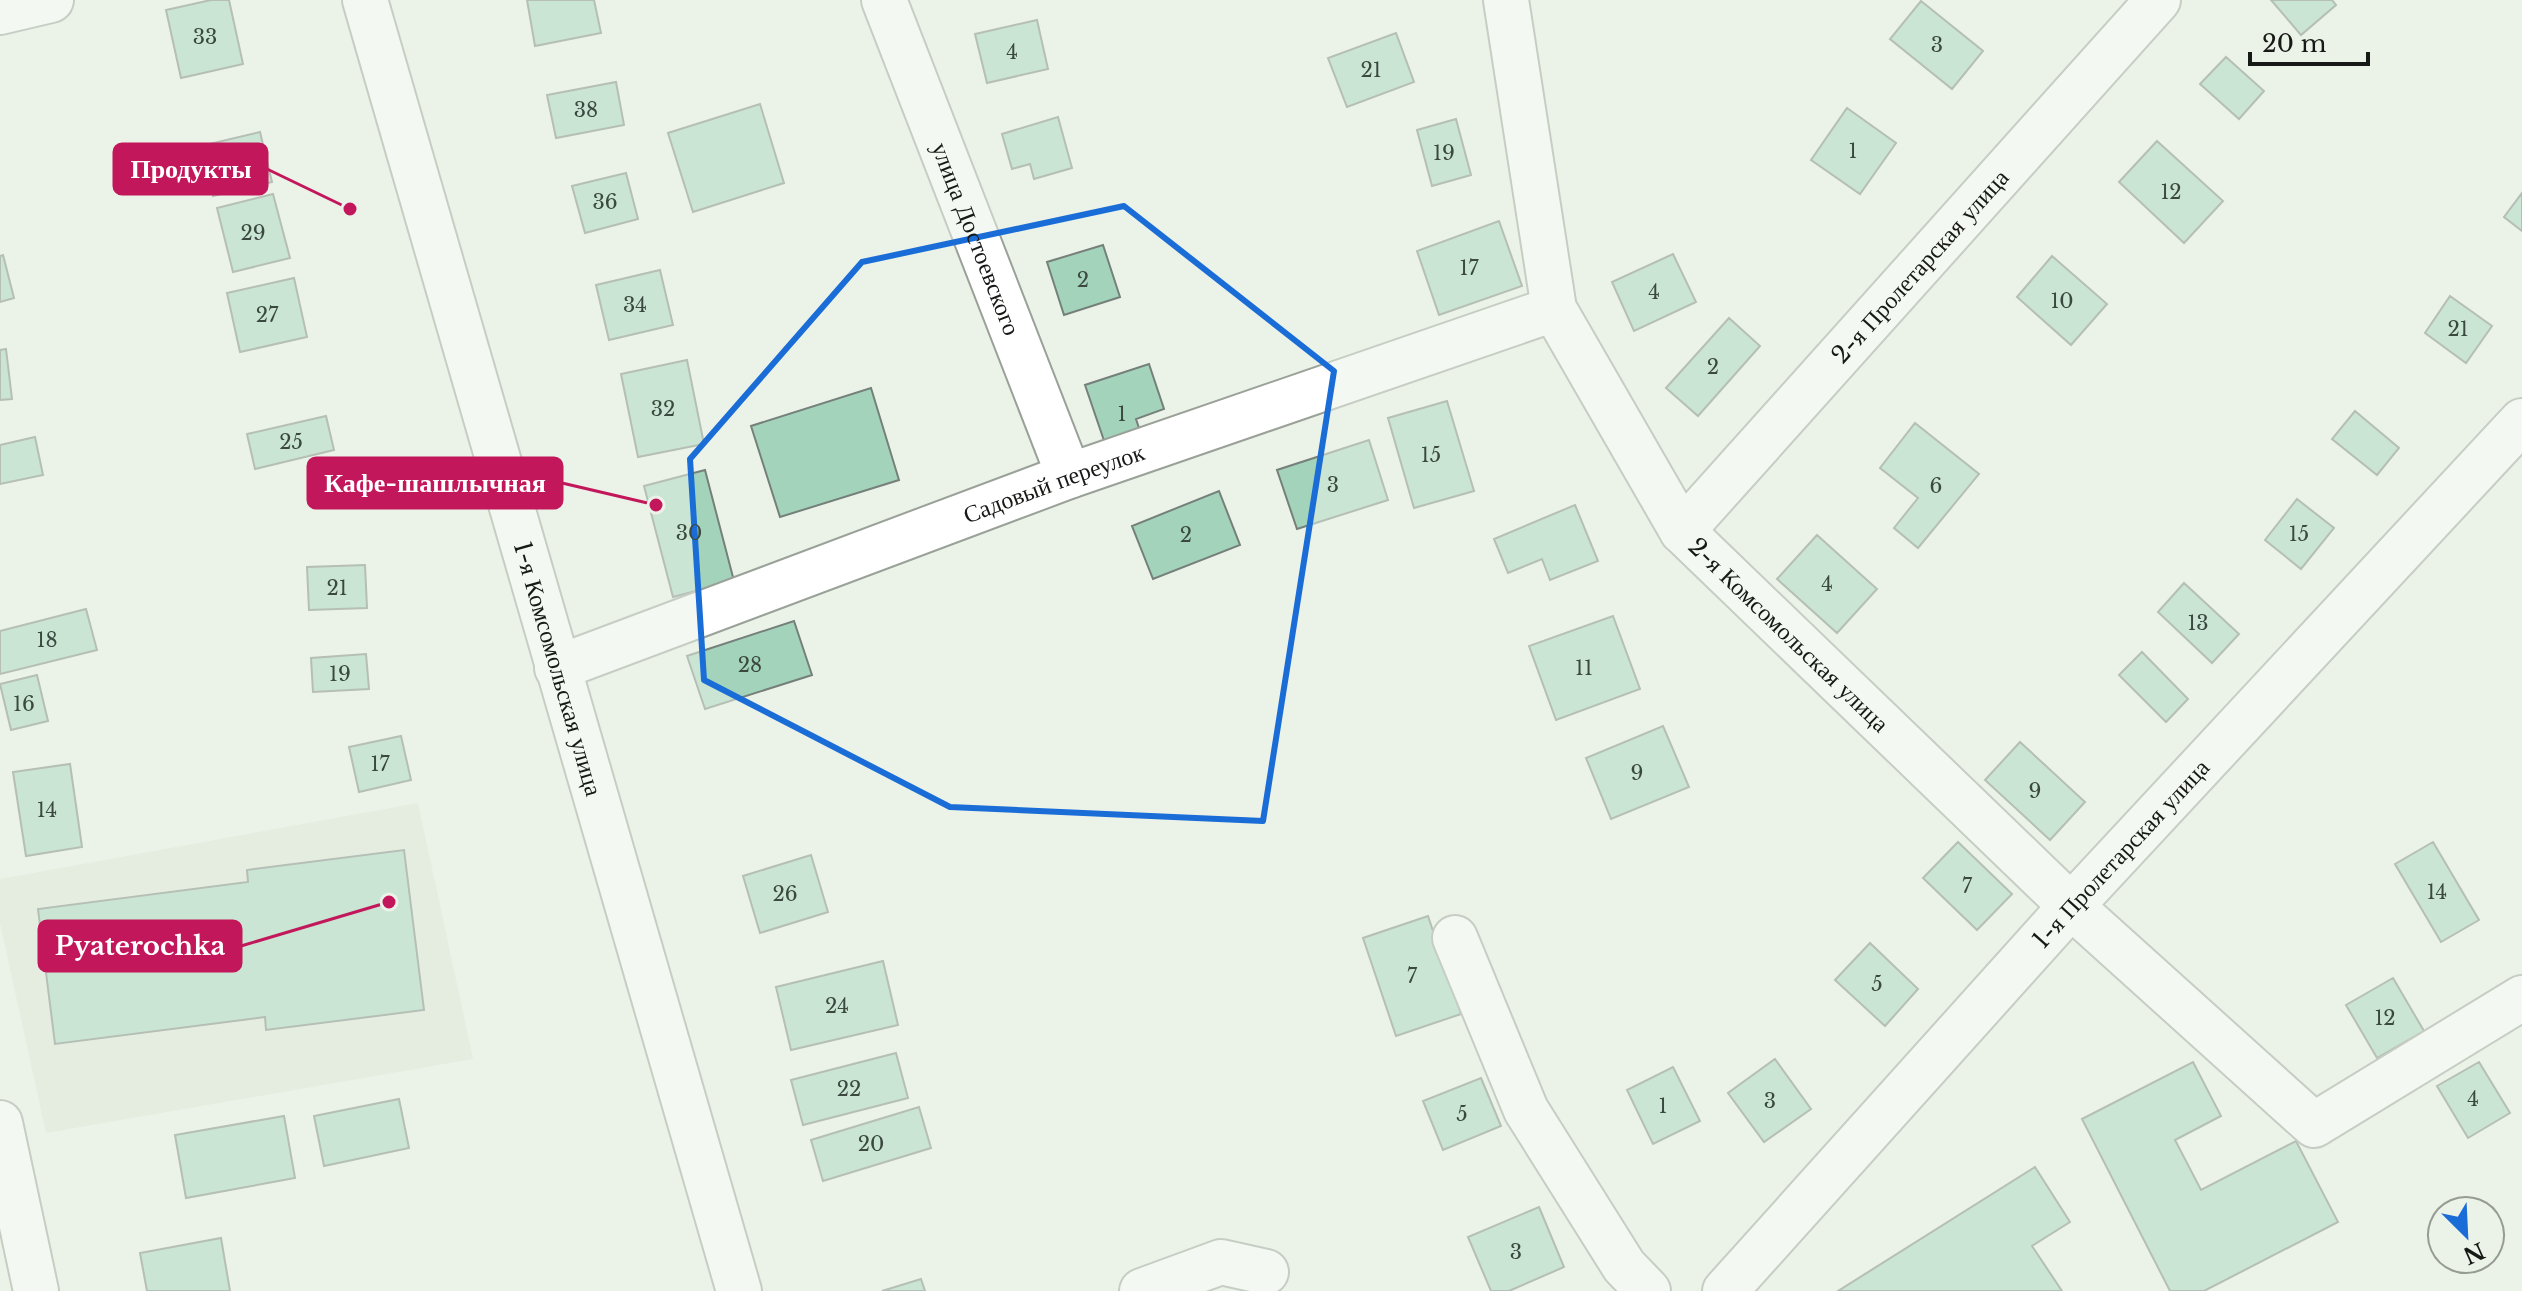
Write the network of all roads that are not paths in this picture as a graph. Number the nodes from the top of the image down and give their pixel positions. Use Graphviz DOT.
graph roads {
  1 [pos="51,0"];
  2 [pos="365,0"];
  3 [pos="884,0"];
  4 [pos="1506,0"];
  5 [pos="2158,0"];
  6 [pos="0,12"];
  7 [pos="1554,309"];
  8 [pos="2522,421"];
  9 [pos="1069,476"];
  10 [pos="1682,531"];
  11 [pos="557,668"];
  12 [pos="2071,906"];
  13 [pos="1455,938"];
  14 [pos="2522,998"];
  15 [pos="0,1123"];
  16 [pos="1266,1272"];
  17 [pos="36,1291"];
  18 [pos="739,1291"];
  19 [pos="1142,1291"];
  20 [pos="1648,1291"];
  21 [pos="1725,1291"];
  1 -- 6 [label="street"];
  2 -- 11 [label="street, 1-я Комсомольская улица"];
  3 -- 9 [label="street, улица Достоевского"];
  4 -- 7 [label="street, 2-я Комсомольская улица"];
  5 -- 10 [label="street, 2-я Пролетарская улица"];
  7 -- 9 [label="street, Садовый переулок"];
  7 -- 10 [label="street, 2-я Комсомольская улица"];
  8 -- 12 [label="street, 1-я Пролетарская улица"];
  9 -- 11 [label="street, Садовый переулок"];
  10 -- 12 [label="street, 2-я Комсомольская улица"];
  11 -- 18 [label="street, 1-я Комсомольская улица"];
  12 -- 14 [label="street, 2-я Комсомольская улица"];
  12 -- 21 [label="street, 1-я Пролетарская улица"];
  13 -- 20 [label="street"];
  15 -- 17 [label="street"];
  16 -- 19 [label="street"];
}
